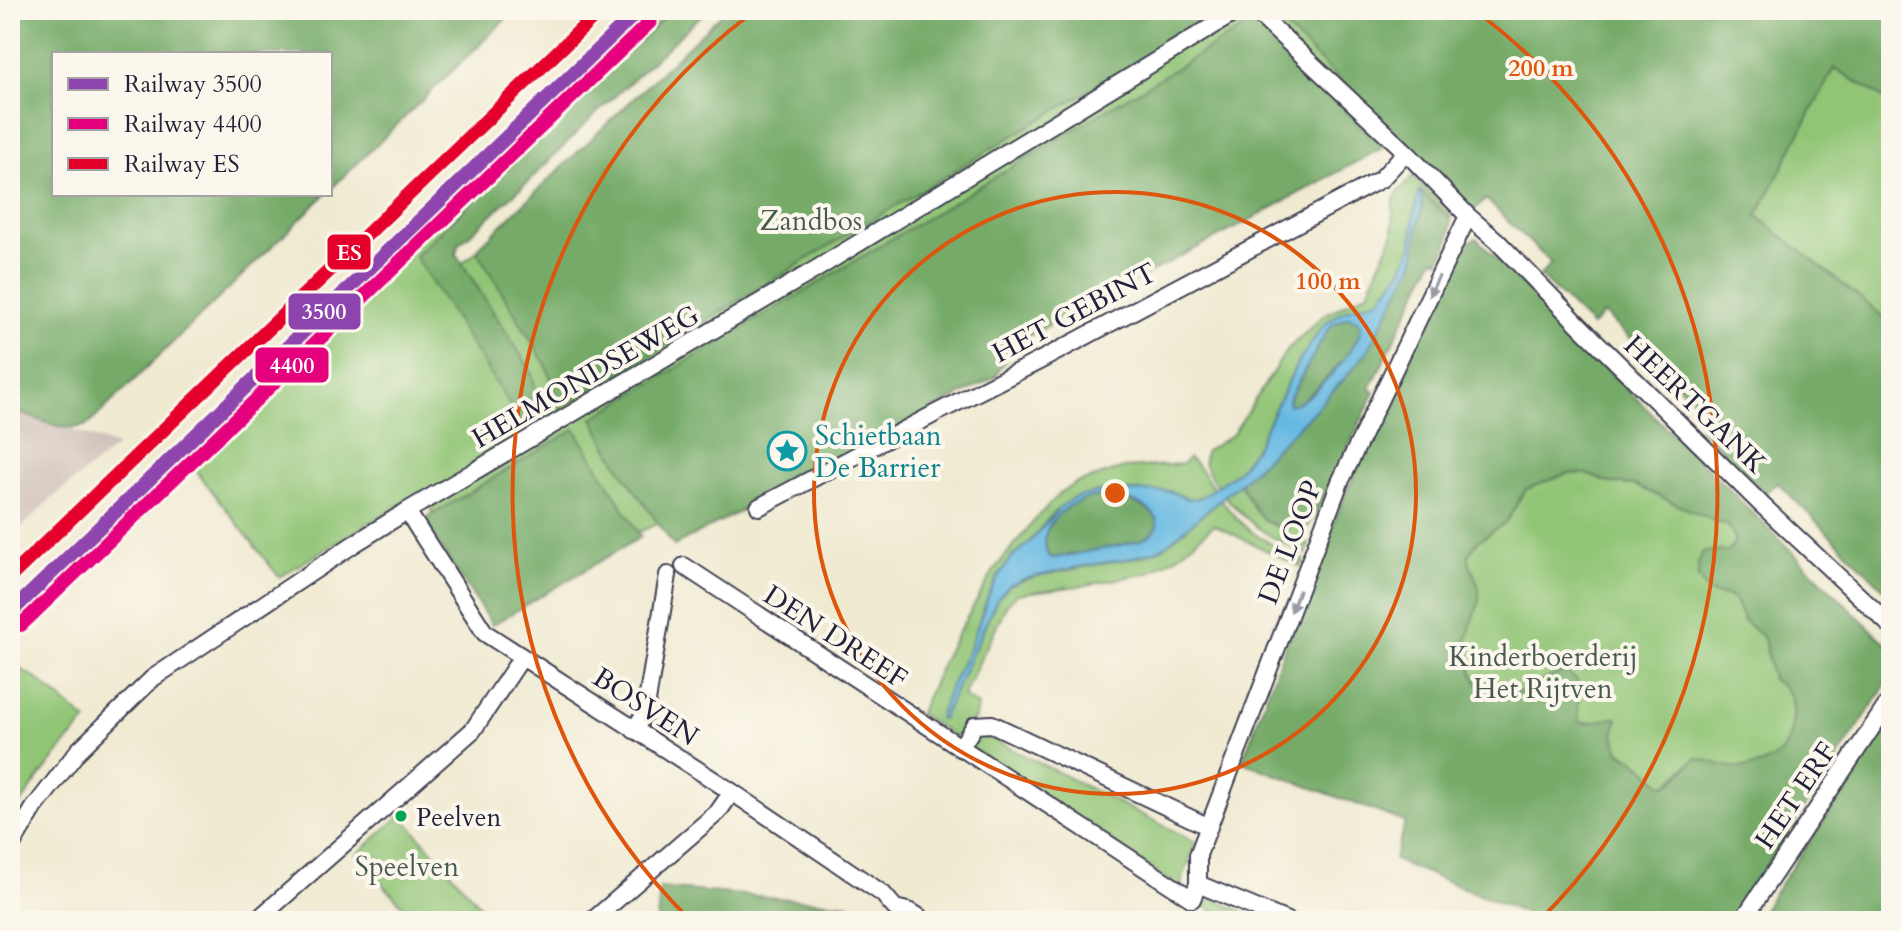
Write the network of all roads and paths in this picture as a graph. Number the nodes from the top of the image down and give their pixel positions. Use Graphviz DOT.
graph roads {
  1 [pos="1239,10"];
  2 [pos="1254,10"];
  3 [pos="1406,152"];
  4 [pos="1468,216"];
  5 [pos="759,507"];
  6 [pos="407,511"];
  7 [pos="684,566"];
  8 [pos="668,575"];
  9 [pos="1891,626"];
  10 [pos="522,657"];
  11 [pos="1891,699"];
  12 [pos="634,730"];
  13 [pos="960,748"];
  14 [pos="732,792"];
  15 [pos="1209,827"];
  16 [pos="10,848"];
  17 [pos="1195,892"];
  18 [pos="892,915"];
  19 [pos="256,921"];
  20 [pos="592,921"];
  21 [pos="925,921"];
  22 [pos="1287,921"];
  23 [pos="1742,921"];
  1 -- 6 [label="street, HELMONDSEWEG"];
  2 -- 3 [label="street"];
  3 -- 4 [label="street"];
  3 -- 5 [label="street, HET GEBINT"];
  4 -- 9 [label="street, HEERTGANK"];
  4 -- 15 [label="street, DE LOOP, one-way"];
  6 -- 10 [label="street, BOSVEN"];
  6 -- 16 [label="street, HELMONDSEWEG"];
  7 -- 13 [label="street, DEN DREEF"];
  8 -- 12 [label="street"];
  10 -- 12 [label="street, BOSVEN"];
  10 -- 19 [label="street"];
  11 -- 23 [label="street, HET ERF"];
  12 -- 14 [label="street, BOSVEN"];
  13 -- 15 [label="street"];
  13 -- 17 [label="street, DEN DREEF"];
  14 -- 18 [label="street, BOSVEN"];
  14 -- 20 [label="street"];
  15 -- 17 [label="street, DE LOOP"];
  17 -- 22 [label="street, DEN DREEF"];
  18 -- 21 [label="street, BOSVEN"];
}
